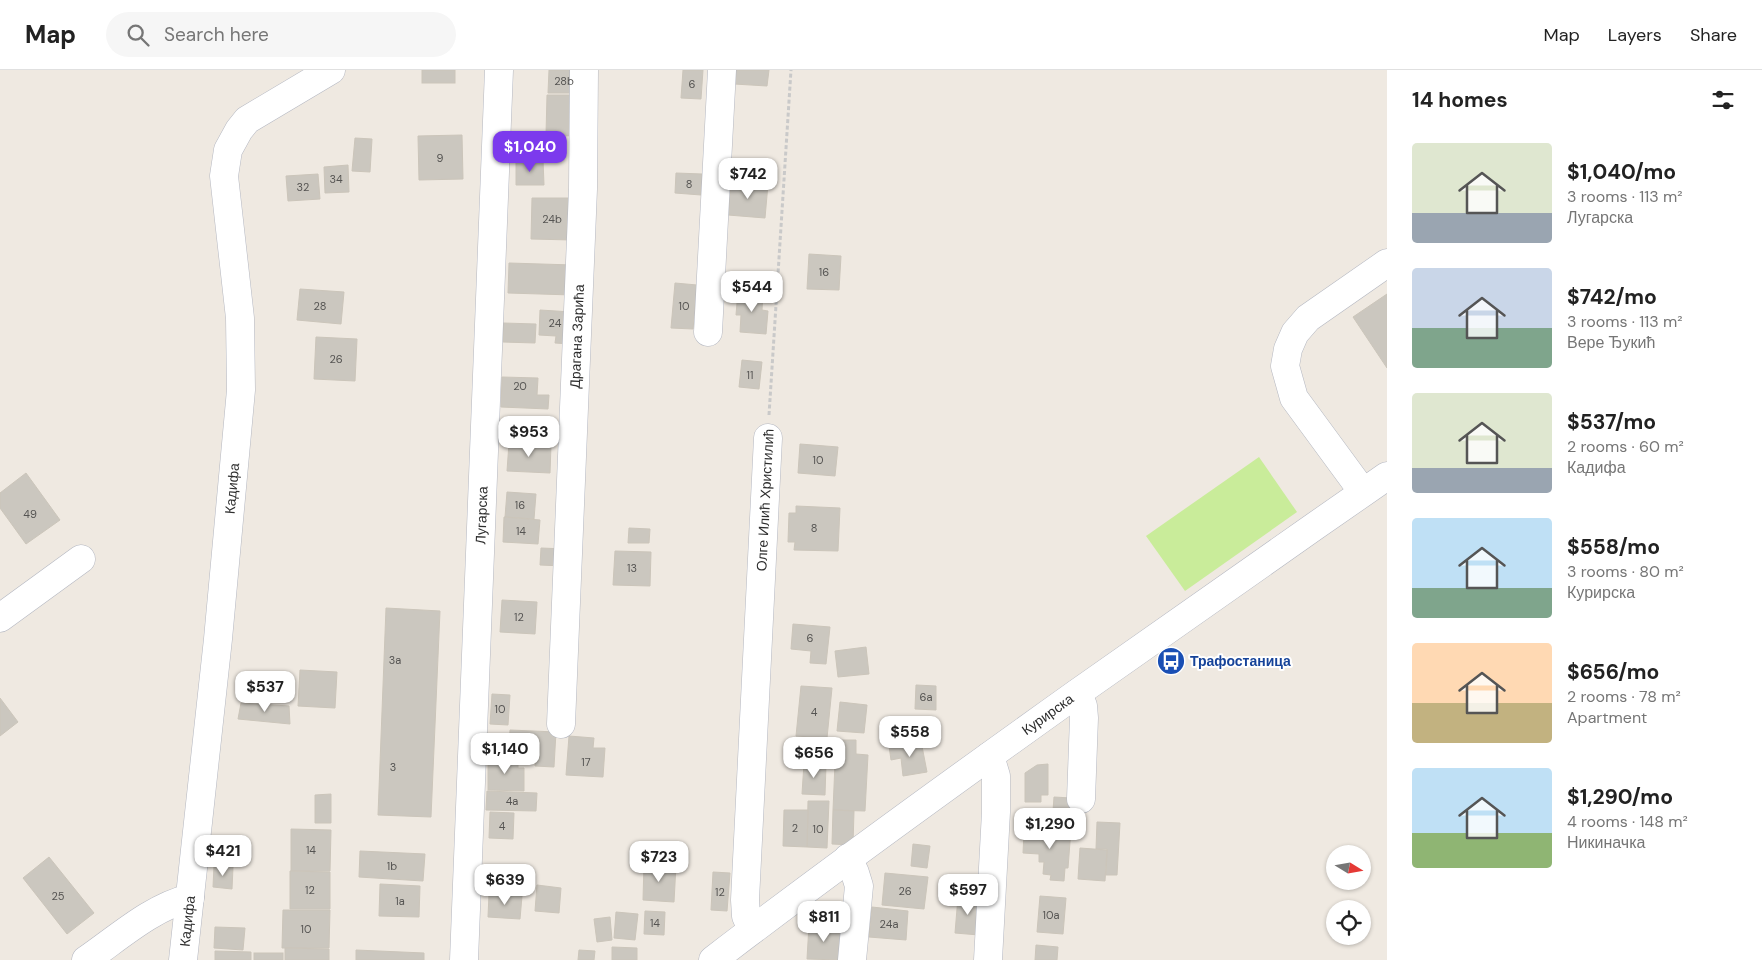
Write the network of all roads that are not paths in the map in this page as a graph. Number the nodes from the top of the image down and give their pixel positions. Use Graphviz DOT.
graph roads {
  1 [pos="331,70"];
  2 [pos="499,70"];
  3 [pos="584,70"];
  4 [pos="722,70"];
  5 [pos="1387,263"];
  6 [pos="708,332"];
  7 [pos="768,438"];
  8 [pos="1387,476"];
  9 [pos="1363,492"];
  10 [pos="81,559"];
  11 [pos="0,618"];
  12 [pos="1078,693"];
  13 [pos="561,724"];
  14 [pos="990,756"];
  15 [pos="1081,799"];
  16 [pos="848,858"];
  17 [pos="190,898"];
  18 [pos="752,930"];
  19 [pos="86,960"];
  20 [pos="183,960"];
  21 [pos="464,960"];
  22 [pos="713,960"];
  23 [pos="852,960"];
  24 [pos="988,960"];
  1 -- 17 [label="street, Кадифа"];
  2 -- 21 [label="street, Лугарска"];
  3 -- 13 [label="street, Драгана Зарића"];
  4 -- 6 [label="street"];
  5 -- 9 [label="street"];
  7 -- 18 [label="street, Олге Илић Христилић"];
  8 -- 9 [label="street, Курирска"];
  9 -- 12 [label="street, Курирска"];
  10 -- 11 [label="street"];
  12 -- 14 [label="street, Курирска"];
  12 -- 15 [label="street"];
  14 -- 16 [label="street, Курирска"];
  14 -- 24 [label="street"];
  16 -- 18 [label="street, Курирска"];
  16 -- 23 [label="street"];
  17 -- 19 [label="street"];
  17 -- 20 [label="street, Кадифа"];
  18 -- 22 [label="street, Курирска"];
}
